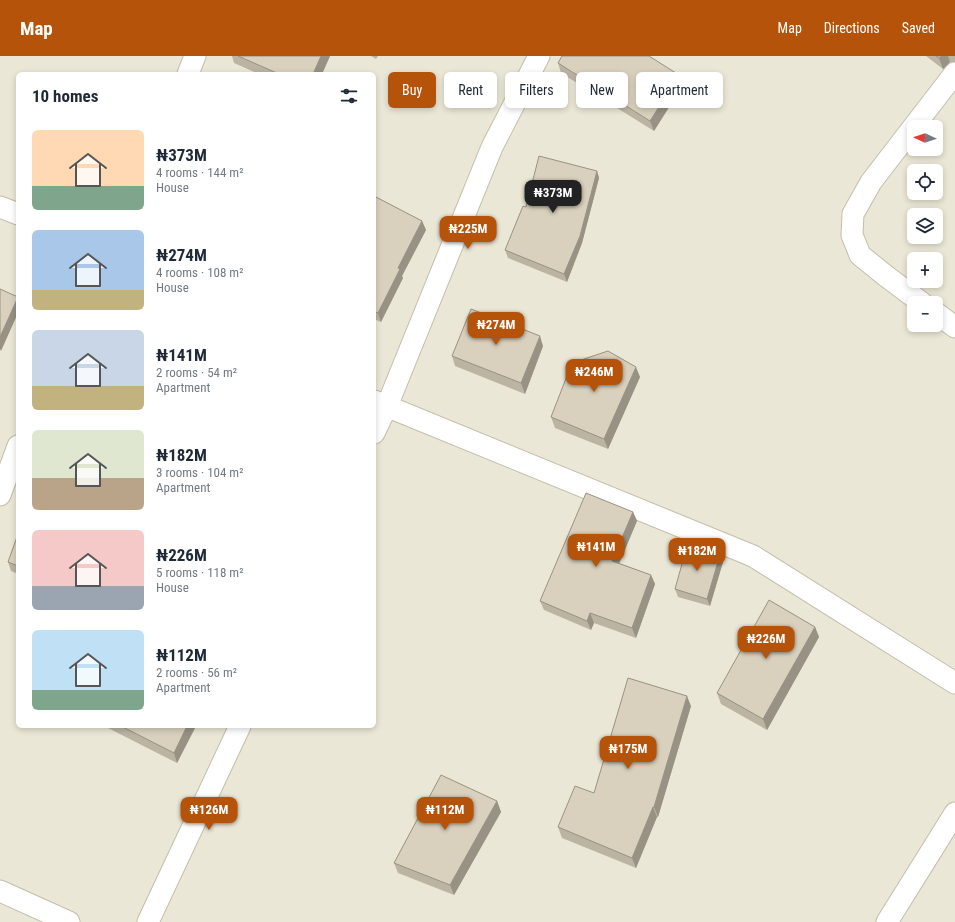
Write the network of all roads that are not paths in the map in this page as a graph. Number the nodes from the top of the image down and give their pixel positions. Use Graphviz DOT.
graph roads {
  1 [pos="195,56"];
  2 [pos="539,56"];
  3 [pos="189,72"];
  4 [pos="955,73"];
  5 [pos="0,207"];
  6 [pos="16,213"];
  7 [pos="913,296"];
  8 [pos="943,318"];
  9 [pos="955,327"];
  10 [pos="380,403"];
  11 [pos="376,424"];
  12 [pos="16,451"];
  13 [pos="0,495"];
  14 [pos="955,683"];
  15 [pos="239,728"];
  16 [pos="955,813"];
  17 [pos="0,891"];
  18 [pos="69,922"];
  19 [pos="148,922"];
  20 [pos="887,922"];
  1 -- 3 [label="street"];
  2 -- 10 [label="street"];
  4 -- 7 [label="street"];
  5 -- 6 [label="street"];
  8 -- 9 [label="street"];
  10 -- 11 [label="street"];
  10 -- 14 [label="street"];
  12 -- 13 [label="street"];
  15 -- 19 [label="street"];
  16 -- 20 [label="street"];
  17 -- 18 [label="street"];
}
